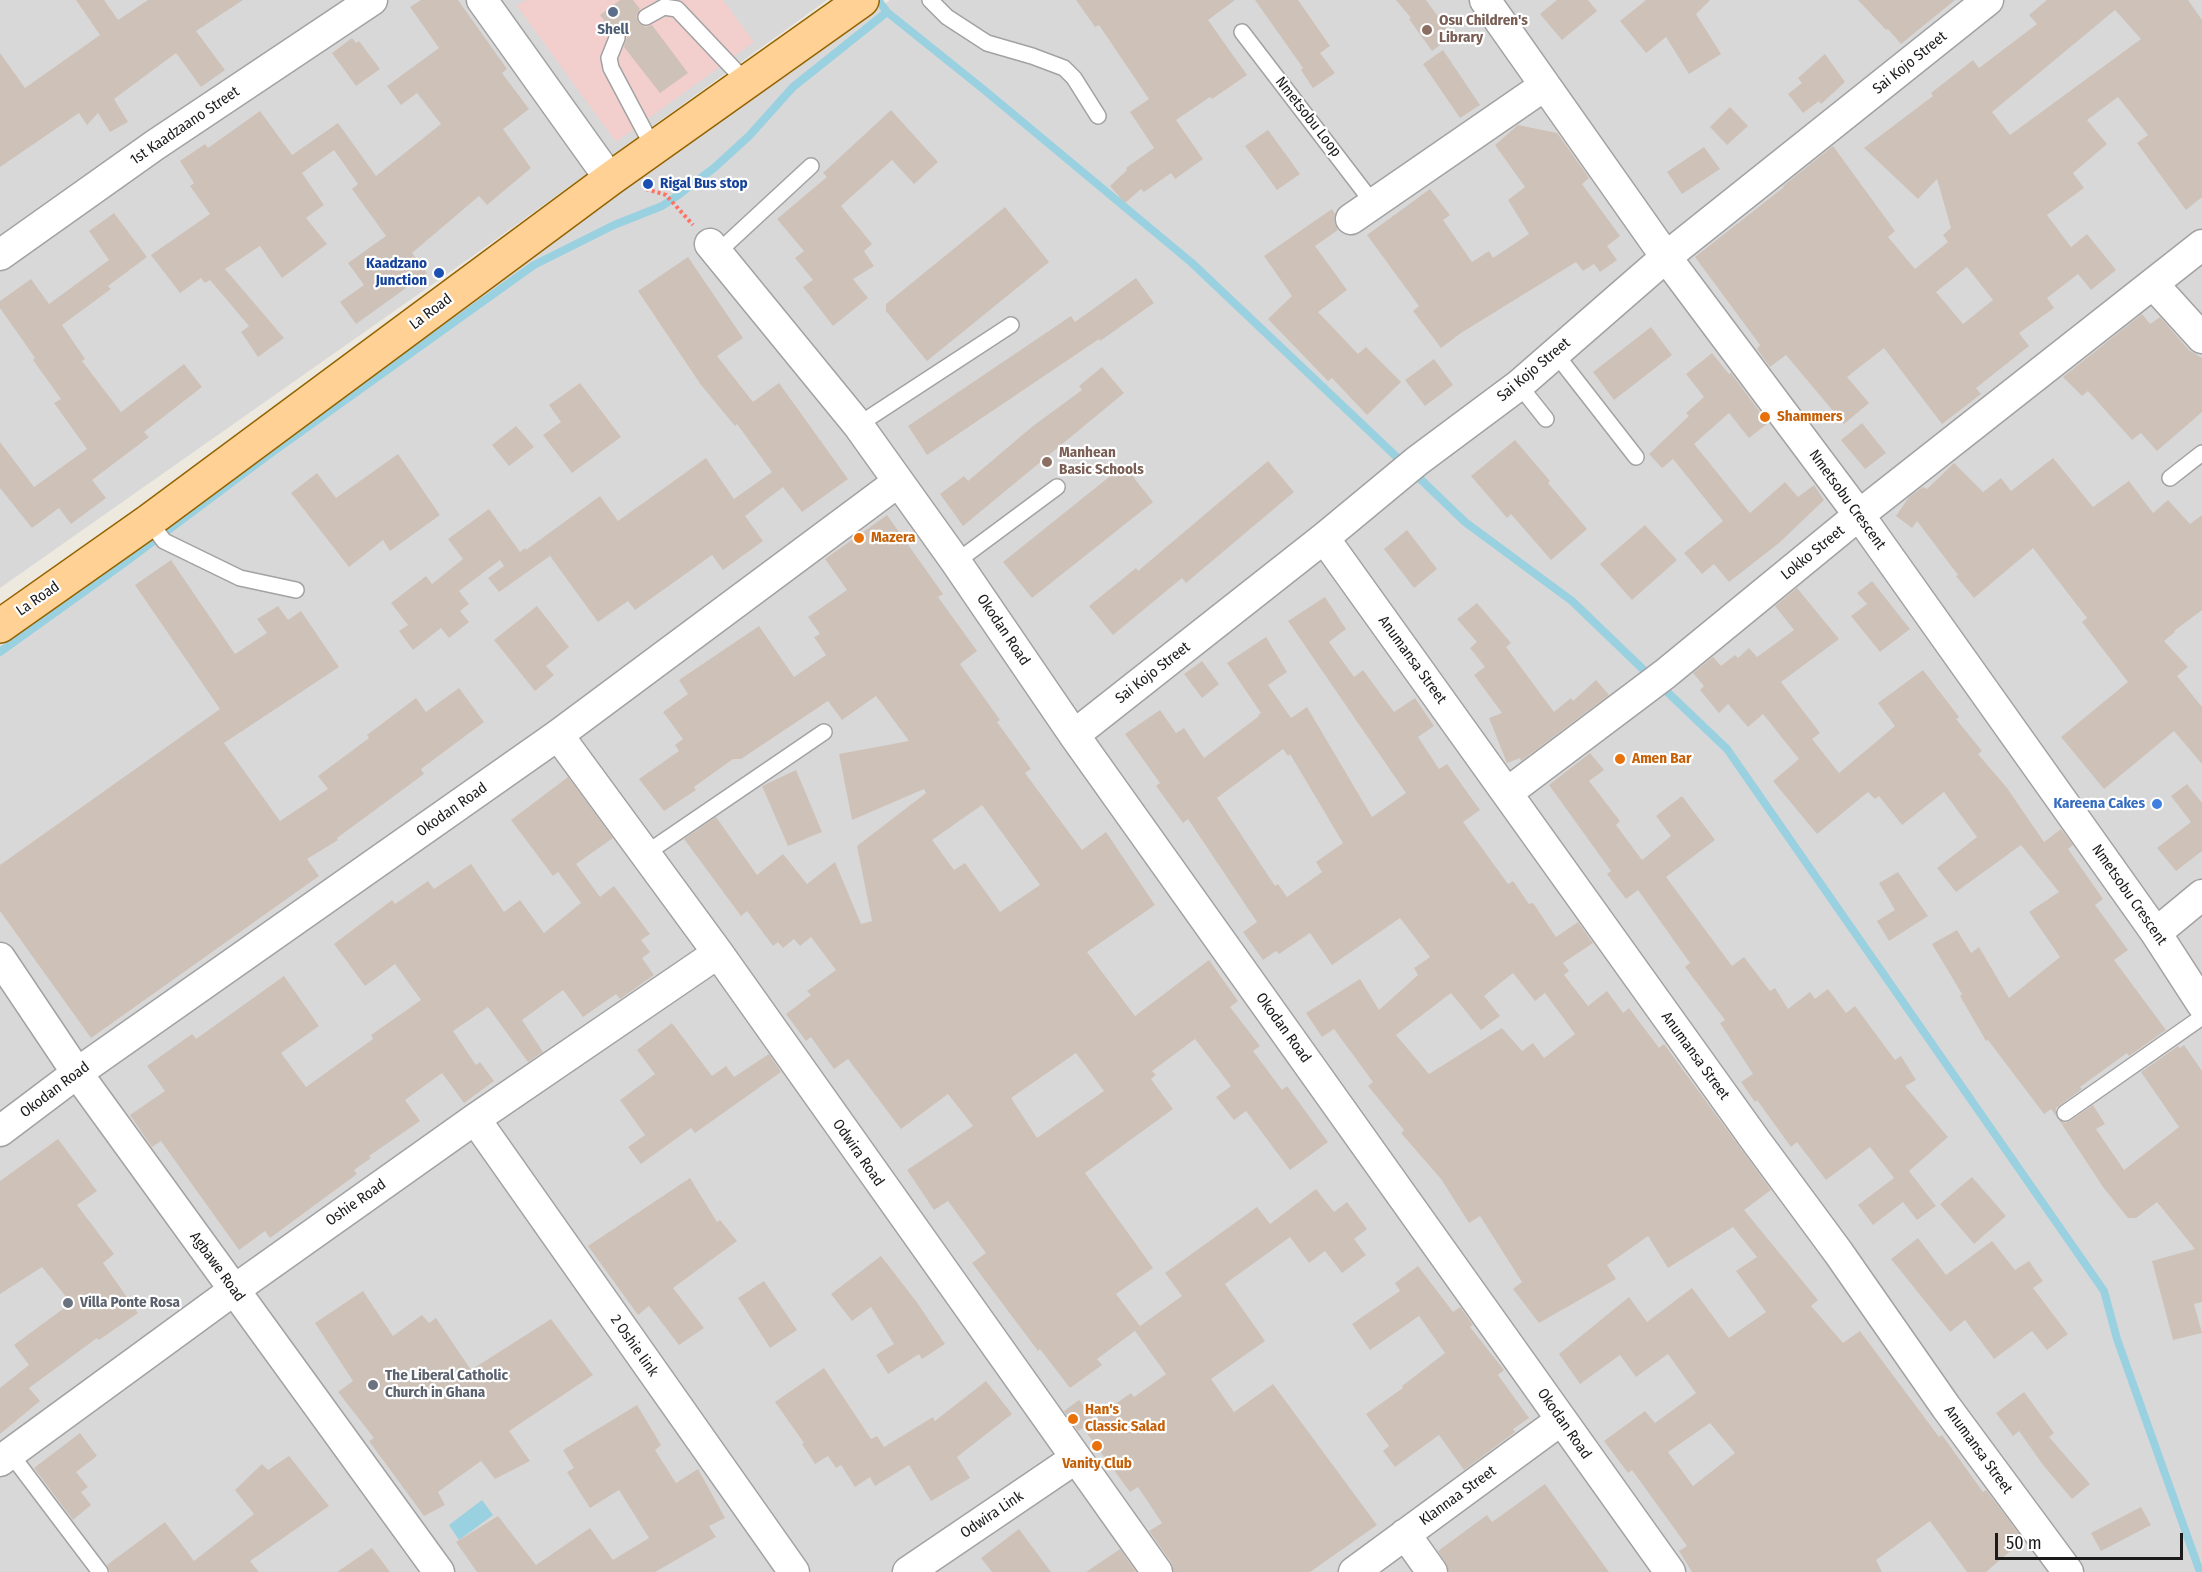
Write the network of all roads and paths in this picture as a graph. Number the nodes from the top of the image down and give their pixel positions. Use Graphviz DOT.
graph roads {
  1 [pos="372,0"];
  2 [pos="482,0"];
  3 [pos="930,0"];
  4 [pos="1485,0"];
  5 [pos="1989,0"];
  6 [pos="849,9"];
  7 [pos="646,17"];
  8 [pos="1242,32"];
  9 [pos="617,38"];
  10 [pos="747,83"];
  11 [pos="1545,86"];
  12 [pos="1098,116"];
  13 [pos="654,148"];
  14 [pos="811,166"];
  15 [pos="610,179"];
  16 [pos="666,195"];
  17 [pos="676,206"];
  18 [pos="1362,211"];
  19 [pos="2202,245"];
  20 [pos="714,248"];
  21 [pos="0,255"];
  22 [pos="1666,257"];
  23 [pos="2153,284"];
  24 [pos="1011,325"];
  25 [pos="2202,338"];
  26 [pos="1556,353"];
  27 [pos="1520,385"];
  28 [pos="1546,419"];
  29 [pos="858,425"];
  30 [pos="2202,453"];
  31 [pos="1636,457"];
  32 [pos="2170,478"];
  33 [pos="898,482"];
  34 [pos="1057,487"];
  35 [pos="1859,515"];
  36 [pos="157,532"];
  37 [pos="1324,538"];
  38 [pos="956,562"];
  39 [pos="296,590"];
  40 [pos="0,626"];
  41 [pos="824,732"];
  42 [pos="558,735"];
  43 [pos="1074,735"];
  44 [pos="1507,793"];
  45 [pos="645,854"];
  46 [pos="2202,895"];
  47 [pos="2156,933"];
  48 [pos="717,953"];
  49 [pos="0,958"];
  50 [pos="2202,1004"];
  51 [pos="2202,1017"];
  52 [pos="77,1073"];
  53 [pos="2065,1113"];
  54 [pos="475,1119"];
  55 [pos="0,1131"];
  56 [pos="234,1290"];
  57 [pos="1561,1420"];
  58 [pos="5,1457"];
  59 [pos="1076,1458"];
  60 [pos="1405,1534"];
  61 [pos="100,1572"];
  62 [pos="439,1572"];
  63 [pos="794,1572"];
  64 [pos="908,1572"];
  65 [pos="1157,1572"];
  66 [pos="1354,1572"];
  67 [pos="1432,1572"];
  68 [pos="1670,1572"];
  69 [pos="2068,1572"];
  1 -- 21 [label="street, 1st Kaadzaano Street"];
  2 -- 15 [label="street"];
  3 -- 12 [label="lane"];
  4 -- 11 [label="street, Nmetsobu Crescent"];
  5 -- 22 [label="street, Sai Kojo Street"];
  6 -- 10 [label="main road, La Road"];
  7 -- 10 [label="lane"];
  8 -- 18 [label="lane, Nmetsobu Loop"];
  9 -- 13 [label="lane"];
  10 -- 13 [label="main road, La Road"];
  11 -- 18 [label="street, Nmetsobu Loop"];
  11 -- 22 [label="street, Nmetsobu Crescent"];
  13 -- 15 [label="main road, La Road"];
  14 -- 20 [label="lane"];
  15 -- 36 [label="main road, La Road"];
  16 -- 17 [label="path"];
  19 -- 23 [label="street, Lokko Street"];
  20 -- 29 [label="street, Okodan Road"];
  22 -- 26 [label="street, Sai Kojo Street"];
  22 -- 35 [label="street, Nmetsobu Crescent"];
  23 -- 25 [label="street"];
  23 -- 35 [label="street, Lokko Street"];
  24 -- 29 [label="lane"];
  26 -- 27 [label="street, Sai Kojo Street"];
  26 -- 31 [label="lane"];
  27 -- 28 [label="lane"];
  27 -- 37 [label="street, Sai Kojo Street"];
  29 -- 33 [label="street, Okodan Road"];
  30 -- 32 [label="lane"];
  33 -- 38 [label="street, Okodan Road"];
  33 -- 42 [label="street, Okodan Road"];
  34 -- 38 [label="lane"];
  35 -- 44 [label="street, Lokko Street"];
  35 -- 47 [label="street, Nmetsobu Crescent"];
  36 -- 39 [label="lane"];
  36 -- 40 [label="main road, La Road"];
  37 -- 43 [label="street, Sai Kojo Street"];
  37 -- 44 [label="street, Anumansa Street"];
  38 -- 43 [label="street, Okodan Road"];
  41 -- 45 [label="lane"];
  42 -- 45 [label="street, Odwira Road"];
  42 -- 52 [label="street, Okodan Road"];
  43 -- 57 [label="street, Okodan Road"];
  44 -- 69 [label="street, Anumansa Street"];
  45 -- 48 [label="street, Odwira Road"];
  46 -- 47 [label="street"];
  47 -- 50 [label="street, Nmetsobu Crescent"];
  48 -- 54 [label="street, Oshie Road"];
  48 -- 59 [label="street, Odwira Road"];
  49 -- 52 [label="street, Agbawe Road"];
  51 -- 53 [label="lane"];
  52 -- 55 [label="street, Okodan Road"];
  52 -- 56 [label="street, Agbawe Road"];
  54 -- 56 [label="street, Oshie Road"];
  54 -- 63 [label="street, 2 Oshie link"];
  56 -- 58 [label="street, Oshie Road"];
  56 -- 62 [label="street, Agbawe Road"];
  57 -- 60 [label="street, Klannaa Street"];
  57 -- 68 [label="street, Okodan Road"];
  58 -- 61 [label="lane"];
  59 -- 64 [label="street, Odwira Link"];
  59 -- 65 [label="street, Odwira Road"];
  60 -- 66 [label="street, Klannaa Street"];
  60 -- 67 [label="street"];
}
